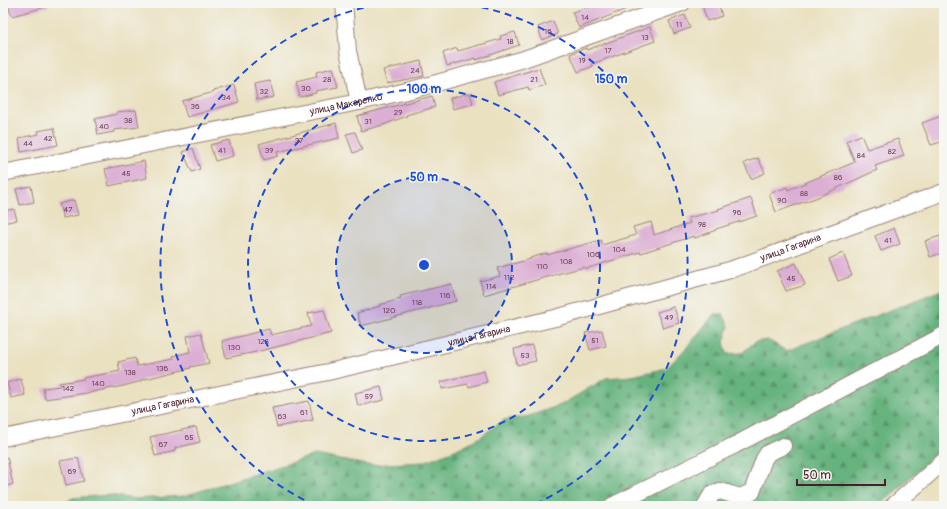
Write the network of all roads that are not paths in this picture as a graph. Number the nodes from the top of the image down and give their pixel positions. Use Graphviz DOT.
graph roads {
  1 [pos="344,3"];
  2 [pos="682,3"];
  3 [pos="359,102"];
  4 [pos="3,173"];
  5 [pos="944,192"];
  6 [pos="944,335"];
  7 [pos="3,438"];
  8 [pos="783,446"];
  9 [pos="944,461"];
  10 [pos="612,506"];
  11 [pos="705,506"];
  12 [pos="893,506"];
  1 -- 3 [label="street"];
  2 -- 3 [label="street, улица Макаренко"];
  3 -- 4 [label="street, улица Макаренко"];
  5 -- 7 [label="street, улица Гагарина"];
  6 -- 10 [label="street"];
  8 -- 11 [label="street"];
  9 -- 12 [label="street"];
}
